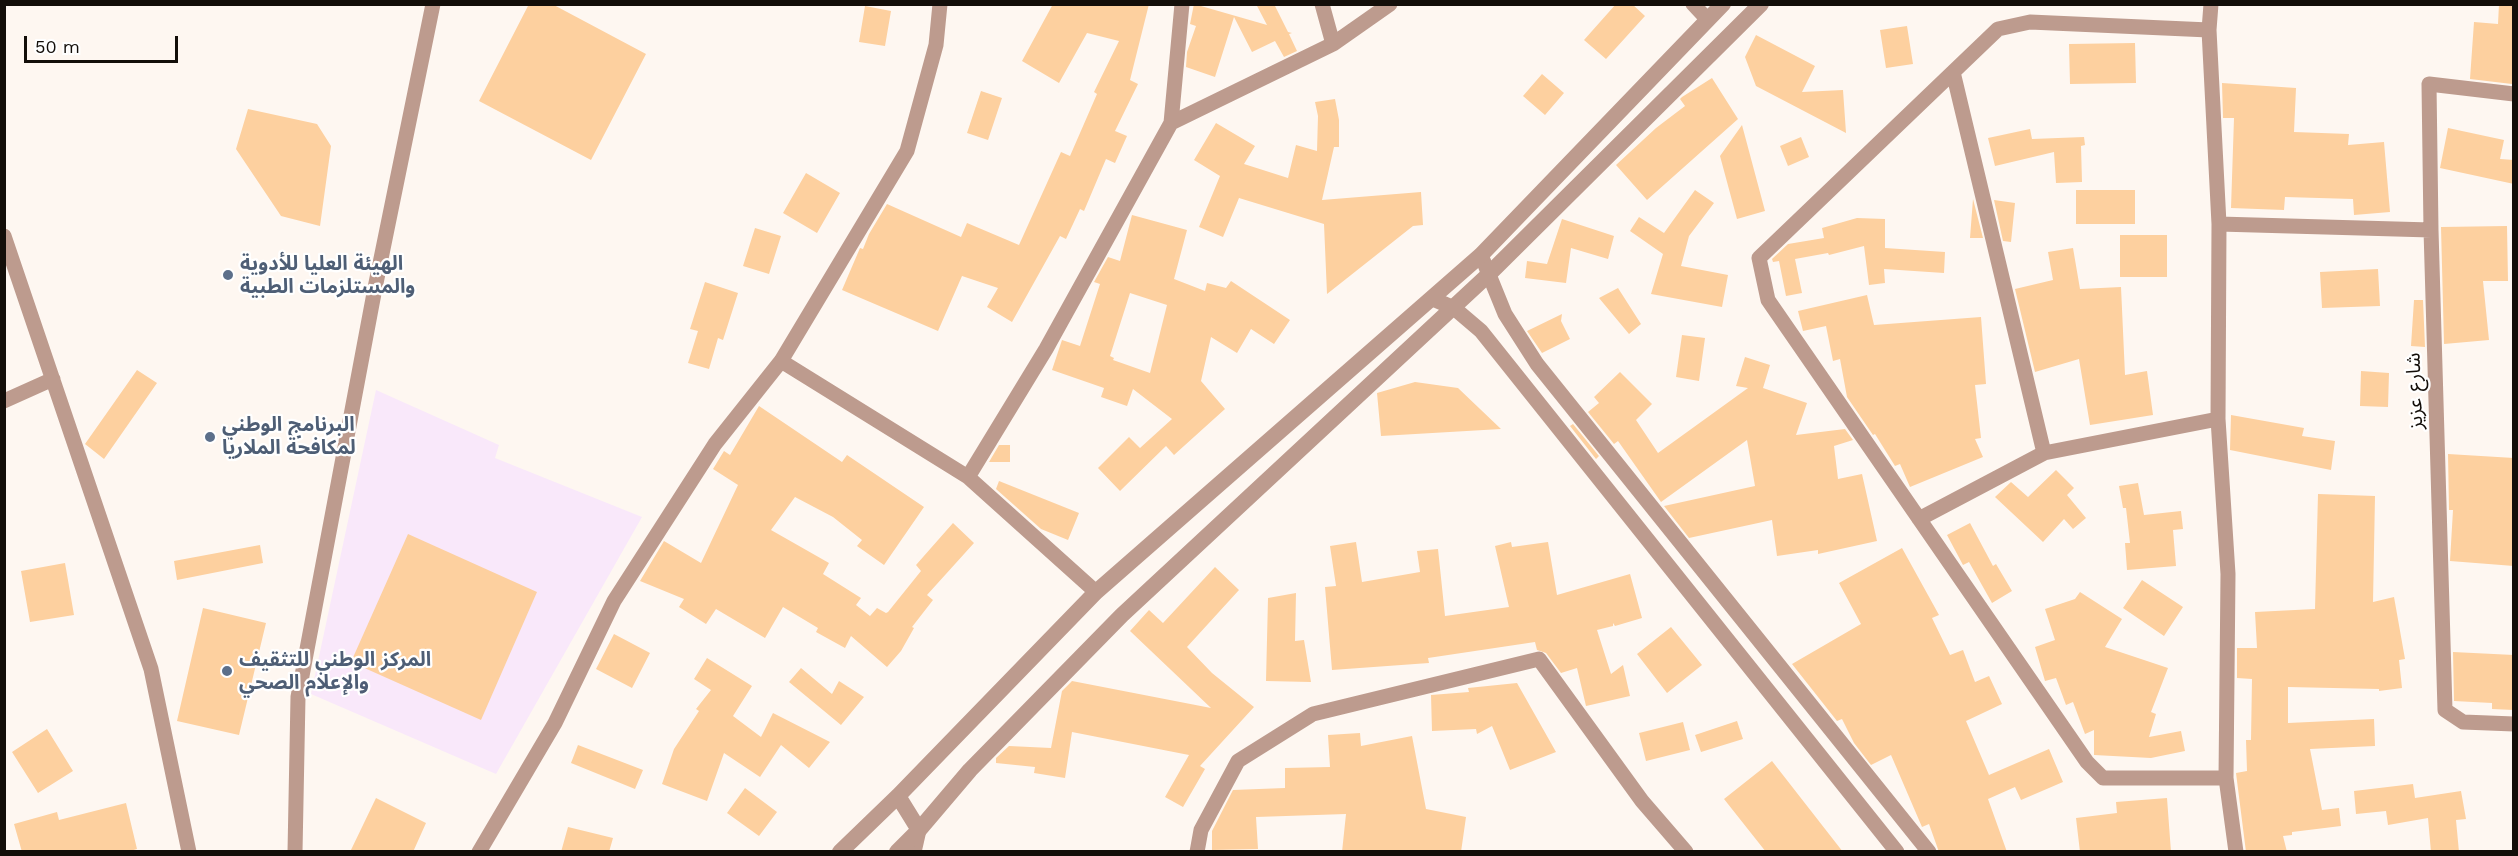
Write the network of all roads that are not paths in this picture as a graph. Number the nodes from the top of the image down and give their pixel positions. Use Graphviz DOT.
graph roads {
  1 [pos="433,4"];
  2 [pos="940,4"];
  3 [pos="1182,4"];
  4 [pos="1322,4"];
  5 [pos="1390,4"];
  6 [pos="1693,4"];
  7 [pos="1723,4"];
  8 [pos="1761,4"];
  9 [pos="2211,4"];
  10 [pos="1707,19"];
  11 [pos="2209,30"];
  12 [pos="1333,44"];
  13 [pos="1953,72"];
  14 [pos="2514,94"];
  15 [pos="1171,123"];
  16 [pos="2219,224"];
  17 [pos="2431,230"];
  18 [pos="4,236"];
  19 [pos="1481,255"];
  20 [pos="1488,275"];
  21 [pos="1433,299"];
  22 [pos="1454,308"];
  23 [pos="781,362"];
  24 [pos="53,379"];
  25 [pos="4,401"];
  26 [pos="2218,419"];
  27 [pos="2044,453"];
  28 [pos="968,477"];
  29 [pos="1919,519"];
  30 [pos="1096,592"];
  31 [pos="2514,724"];
  32 [pos="2226,778"];
  33 [pos="898,796"];
  34 [pos="919,830"];
  35 [pos="189,852"];
  36 [pos="295,852"];
  37 [pos="479,852"];
  38 [pos="840,852"];
  39 [pos="897,852"];
  40 [pos="914,852"];
  41 [pos="1197,852"];
  42 [pos="1686,852"];
  43 [pos="1897,852"];
  44 [pos="1929,852"];
  45 [pos="2236,852"];
  1 -- 36 [label="street"];
  2 -- 23 [label="street"];
  3 -- 15 [label="street"];
  4 -- 12 [label="street"];
  5 -- 12 [label="street"];
  6 -- 10 [label="street"];
  7 -- 10 [label="street"];
  8 -- 20 [label="street"];
  9 -- 11 [label="street"];
  10 -- 19 [label="street"];
  11 -- 13 [label="street"];
  11 -- 16 [label="street"];
  12 -- 15 [label="street"];
  13 -- 27 [label="street"];
  13 -- 29 [label="street"];
  14 -- 17 [label="street, شارع عزيز"];
  15 -- 28 [label="street"];
  16 -- 17 [label="street"];
  16 -- 26 [label="street"];
  17 -- 31 [label="street, شارع عزيز"];
  18 -- 24 [label="street"];
  19 -- 20 [label="street"];
  19 -- 21 [label="street"];
  20 -- 22 [label="street"];
  20 -- 44 [label="street"];
  21 -- 22 [label="street"];
  21 -- 30 [label="street"];
  22 -- 34 [label="street"];
  22 -- 43 [label="street"];
  23 -- 28 [label="street"];
  23 -- 37 [label="street"];
  24 -- 25 [label="street"];
  24 -- 35 [label="street"];
  26 -- 27 [label="street"];
  26 -- 32 [label="street"];
  27 -- 29 [label="street"];
  28 -- 30 [label="street"];
  29 -- 32 [label="street"];
  30 -- 33 [label="street"];
  32 -- 45 [label="street"];
  33 -- 34 [label="street"];
  33 -- 38 [label="street"];
  34 -- 39 [label="street"];
  34 -- 40 [label="street"];
  41 -- 42 [label="street"];
}
